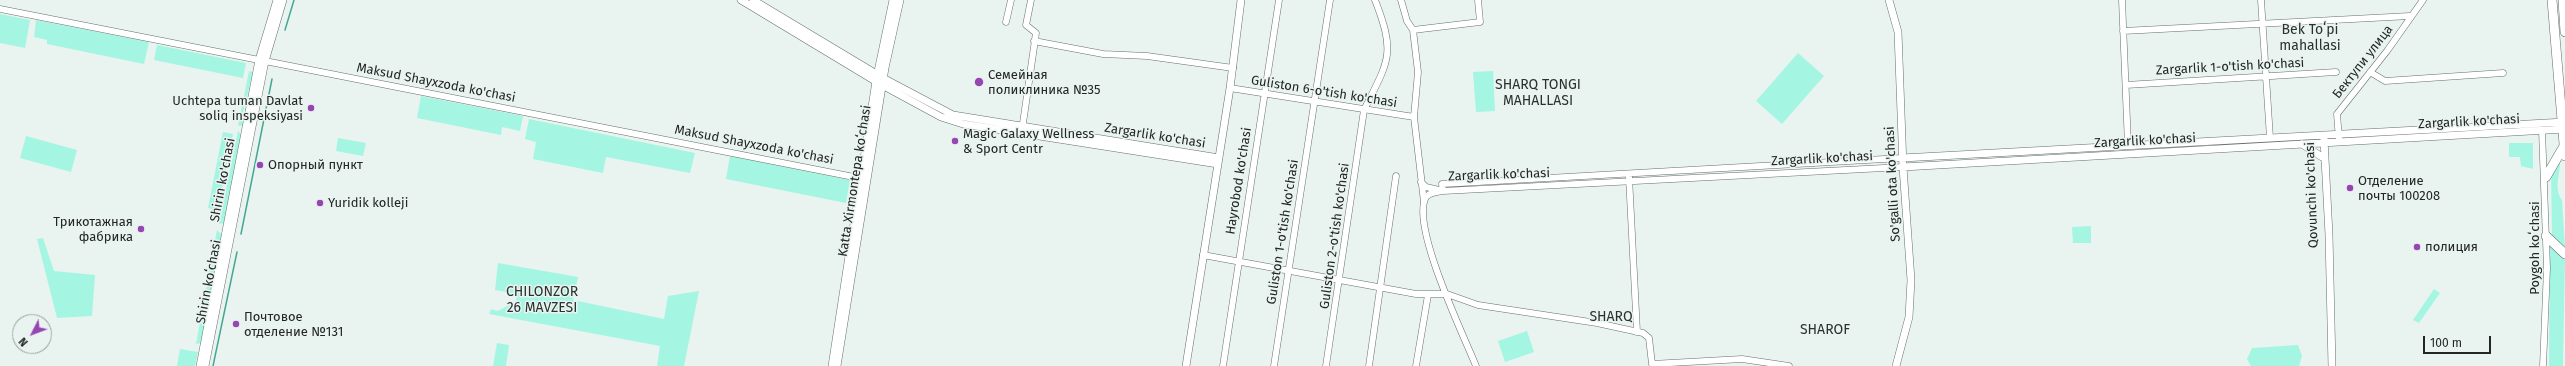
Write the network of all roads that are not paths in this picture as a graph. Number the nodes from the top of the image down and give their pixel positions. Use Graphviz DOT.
graph roads {
  1 [pos="277,0"];
  2 [pos="283,0"];
  3 [pos="741,0"];
  4 [pos="753,0"];
  5 [pos="893,0"];
  6 [pos="900,0"];
  7 [pos="1011,0"];
  8 [pos="1031,0"];
  9 [pos="1241,0"];
  10 [pos="1279,0"];
  11 [pos="1330,0"];
  12 [pos="1375,0"];
  13 [pos="1402,0"];
  14 [pos="1478,0"];
  15 [pos="1889,0"];
  16 [pos="1894,0"];
  17 [pos="2122,0"];
  18 [pos="2261,0"];
  19 [pos="2423,0"];
  20 [pos="2552,0"];
  21 [pos="2563,0"];
  22 [pos="0,9"];
  23 [pos="2410,16"];
  24 [pos="1006,22"];
  25 [pos="2262,23"];
  26 [pos="1413,30"];
  27 [pos="2123,31"];
  28 [pos="2565,32"];
  29 [pos="2555,34"];
  30 [pos="1034,41"];
  31 [pos="262,60"];
  32 [pos="1233,68"];
  33 [pos="2336,72"];
  34 [pos="2370,72"];
  35 [pos="2503,73"];
  36 [pos="2266,77"];
  37 [pos="880,80"];
  38 [pos="2126,85"];
  39 [pos="1230,88"];
  40 [pos="1264,93"];
  41 [pos="1315,102"];
  42 [pos="1364,110"];
  43 [pos="1414,116"];
  44 [pos="2564,125"];
  45 [pos="1022,130"];
  46 [pos="2542,130"];
  47 [pos="2339,134"];
  48 [pos="2322,135"];
  49 [pos="2270,138"];
  50 [pos="2323,142"];
  51 [pos="2339,142"];
  52 [pos="2302,143"];
  53 [pos="2128,145"];
  54 [pos="2270,146"];
  55 [pos="2564,146"];
  56 [pos="2086,148"];
  57 [pos="2129,154"];
  58 [pos="2087,156"];
  59 [pos="2565,156"];
  60 [pos="1905,157"];
  61 [pos="2322,158"];
  62 [pos="1218,161"];
  63 [pos="1845,161"];
  64 [pos="1756,166"];
  65 [pos="1905,166"];
  66 [pos="1846,170"];
  67 [pos="1629,173"];
  68 [pos="1756,174"];
  69 [pos="1396,176"];
  70 [pos="2546,177"];
  71 [pos="1420,178"];
  72 [pos="864,179"];
  73 [pos="1629,181"];
  74 [pos="1443,191"];
  75 [pos="1424,204"];
  76 [pos="2546,236"];
  77 [pos="2565,254"];
  78 [pos="1203,255"];
  79 [pos="1238,260"];
  80 [pos="1288,269"];
  81 [pos="1340,279"];
  82 [pos="1381,288"];
  83 [pos="1447,294"];
  84 [pos="1428,295"];
  85 [pos="210,326"];
  86 [pos="1637,332"];
  87 [pos="200,366"];
  88 [pos="205,366"];
  89 [pos="832,366"];
  90 [pos="837,366"];
  91 [pos="1186,366"];
  92 [pos="1223,366"];
  93 [pos="1274,366"];
  94 [pos="1326,366"];
  95 [pos="1369,366"];
  96 [pos="1416,366"];
  97 [pos="1476,366"];
  98 [pos="1789,366"];
  99 [pos="1896,366"];
  100 [pos="1900,366"];
  101 [pos="2328,366"];
  102 [pos="2332,366"];
  103 [pos="2543,366"];
  1 -- 31 [label="main road, Shirin ko'chasi"];
  2 -- 31 [label="main road, Shirin ko'chasi"];
  3 -- 37 [label="main road, Zargarlik ko'chasi"];
  4 -- 37 [label="main road, Zargarlik ko'chasi"];
  5 -- 37 [label="main road, Katta Xirmontepa koʻchasi"];
  6 -- 37 [label="main road, Katta Xirmontepa koʻchasi"];
  7 -- 24 [label="street"];
  8 -- 30 [label="street"];
  9 -- 32 [label="main road"];
  10 -- 40 [label="street, Hayrobod ko'chasi"];
  11 -- 41 [label="street, Guliston 1-o'tish ko'chasi"];
  12 -- 42 [label="street, Guliston 2-o'tish ko'chasi"];
  13 -- 26 [label="street"];
  14 -- 26 [label="street"];
  15 -- 60 [label="main road, So'galli ota ko'chasi"];
  16 -- 60 [label="main road, So'galli ota ko'chasi"];
  17 -- 27 [label="street"];
  18 -- 25 [label="street"];
  19 -- 23 [label="street, Бектупи улица"];
  20 -- 29 [label="highway"];
  21 -- 28 [label="highway"];
  22 -- 31 [label="street, Maksud Shayxzoda ko'chasi"];
  23 -- 25 [label="street"];
  23 -- 34 [label="street, Бектупи улица"];
  25 -- 27 [label="street"];
  25 -- 36 [label="street"];
  26 -- 43 [label="street"];
  27 -- 38 [label="street"];
  28 -- 29 [label="highway"];
  29 -- 44 [label="highway"];
  30 -- 32 [label="street"];
  30 -- 45 [label="street"];
  31 -- 72 [label="street, Maksud Shayxzoda ko'chasi"];
  31 -- 85 [label="main road, Shirin ko'chasi"];
  32 -- 39 [label="main road"];
  33 -- 36 [label="street, Zargarlik 1-o'tish ko'chasi"];
  34 -- 35 [label="street"];
  34 -- 47 [label="street, Бектупи улица"];
  36 -- 38 [label="street, Zargarlik 1-o'tish ko'chasi"];
  36 -- 49 [label="street"];
  37 -- 45 [label="main road, Zargarlik ko'chasi"];
  37 -- 72 [label="main road, Katta Xirmontepa koʻchasi"];
  38 -- 53 [label="street"];
  39 -- 40 [label="street, Guliston 6-o'tish ko'chasi"];
  39 -- 62 [label="main road"];
  40 -- 41 [label="street, Guliston 6-o'tish ko'chasi"];
  40 -- 79 [label="street, Hayrobod ko'chasi"];
  41 -- 42 [label="street, Guliston 6-o'tish ko'chasi"];
  41 -- 80 [label="street, Guliston 1-o'tish ko'chasi"];
  42 -- 43 [label="street, Guliston 6-o'tish ko'chasi"];
  42 -- 81 [label="street, Guliston 2-o'tish ko'chasi"];
  43 -- 71 [label="street"];
  44 -- 46 [label="main road, Zargarlik ko'chasi"];
  44 -- 47 [label="main road, Zargarlik ko'chasi"];
  44 -- 55 [label="highway"];
  45 -- 62 [label="main road, Zargarlik ko'chasi"];
  46 -- 51 [label="main road, Zargarlik ko'chasi"];
  46 -- 70 [label="street, Poygoh koʻchasi"];
  47 -- 48 [label="main road, Zargarlik ko'chasi"];
  47 -- 51 [label="street, Бектупи улица"];
  48 -- 49 [label="main road, Zargarlik ko'chasi"];
  48 -- 50 [label="main road, Qovunchi ko'chasi"];
  49 -- 53 [label="main road, Zargarlik ko'chasi"];
  49 -- 54 [label="main road"];
  50 -- 51 [label="main road, Zargarlik ko'chasi"];
  50 -- 52 [label="main road, Zargarlik ko'chasi"];
  50 -- 61 [label="main road, Qovunchi ko'chasi"];
  50 -- 102 [label="main road, Qovunchi ko'chasi"];
  52 -- 54 [label="main road, Zargarlik ko'chasi"];
  52 -- 61 [label="main road"];
  53 -- 56 [label="main road, Zargarlik ko'chasi"];
  53 -- 57 [label="main road"];
  54 -- 57 [label="main road, Zargarlik ko'chasi"];
  55 -- 59 [label="highway"];
  55 -- 70 [label="highway"];
  56 -- 58 [label="main road"];
  56 -- 60 [label="main road, Zargarlik ko'chasi"];
  57 -- 58 [label="main road, Zargarlik ko'chasi"];
  58 -- 65 [label="main road, Zargarlik ko'chasi"];
  60 -- 63 [label="street, Zargarlik ko'chasi"];
  60 -- 65 [label="main road, So'galli ota ko'chasi"];
  61 -- 101 [label="main road, Qovunchi ko'chasi"];
  62 -- 78 [label="main road"];
  63 -- 64 [label="street, Zargarlik ko'chasi"];
  63 -- 66 [label="street"];
  64 -- 67 [label="street, Zargarlik ko'chasi"];
  64 -- 68 [label="street"];
  65 -- 66 [label="street, Zargarlik ko'chasi"];
  65 -- 99 [label="main road, So'galli ota ko'chasi"];
  65 -- 100 [label="main road, So'galli ota ko'chasi"];
  66 -- 68 [label="street, Zargarlik ko'chasi"];
  67 -- 73 [label="street"];
  67 -- 74 [label="street, Zargarlik ko'chasi"];
  68 -- 73 [label="street, Zargarlik ko'chasi"];
  69 -- 82 [label="street"];
  70 -- 76 [label="street, Poygoh koʻchasi"];
  71 -- 74 [label="street"];
  71 -- 75 [label="street"];
  72 -- 89 [label="main road, Katta Xirmontepa koʻchasi"];
  72 -- 90 [label="main road, Katta Xirmontepa koʻchasi"];
  73 -- 74 [label="street, Zargarlik ko'chasi"];
  73 -- 86 [label="street"];
  74 -- 75 [label="street"];
  75 -- 83 [label="street"];
  76 -- 77 [label="highway"];
  76 -- 103 [label="street, Poygoh koʻchasi"];
  78 -- 79 [label="street"];
  78 -- 91 [label="main road"];
  79 -- 80 [label="street"];
  79 -- 92 [label="street, Hayrobod ko'chasi"];
  80 -- 81 [label="street"];
  80 -- 93 [label="street, Guliston 1-o'tish ko'chasi"];
  81 -- 82 [label="street"];
  81 -- 94 [label="street, Guliston 2-o'tish ko'chasi"];
  82 -- 84 [label="street"];
  82 -- 95 [label="street"];
  83 -- 84 [label="street"];
  83 -- 86 [label="street"];
  83 -- 97 [label="street"];
  84 -- 96 [label="street"];
  85 -- 87 [label="main road, Shirin ko'chasi"];
  85 -- 88 [label="main road, Shirin koʻchasi"];
  86 -- 98 [label="street"];
}
